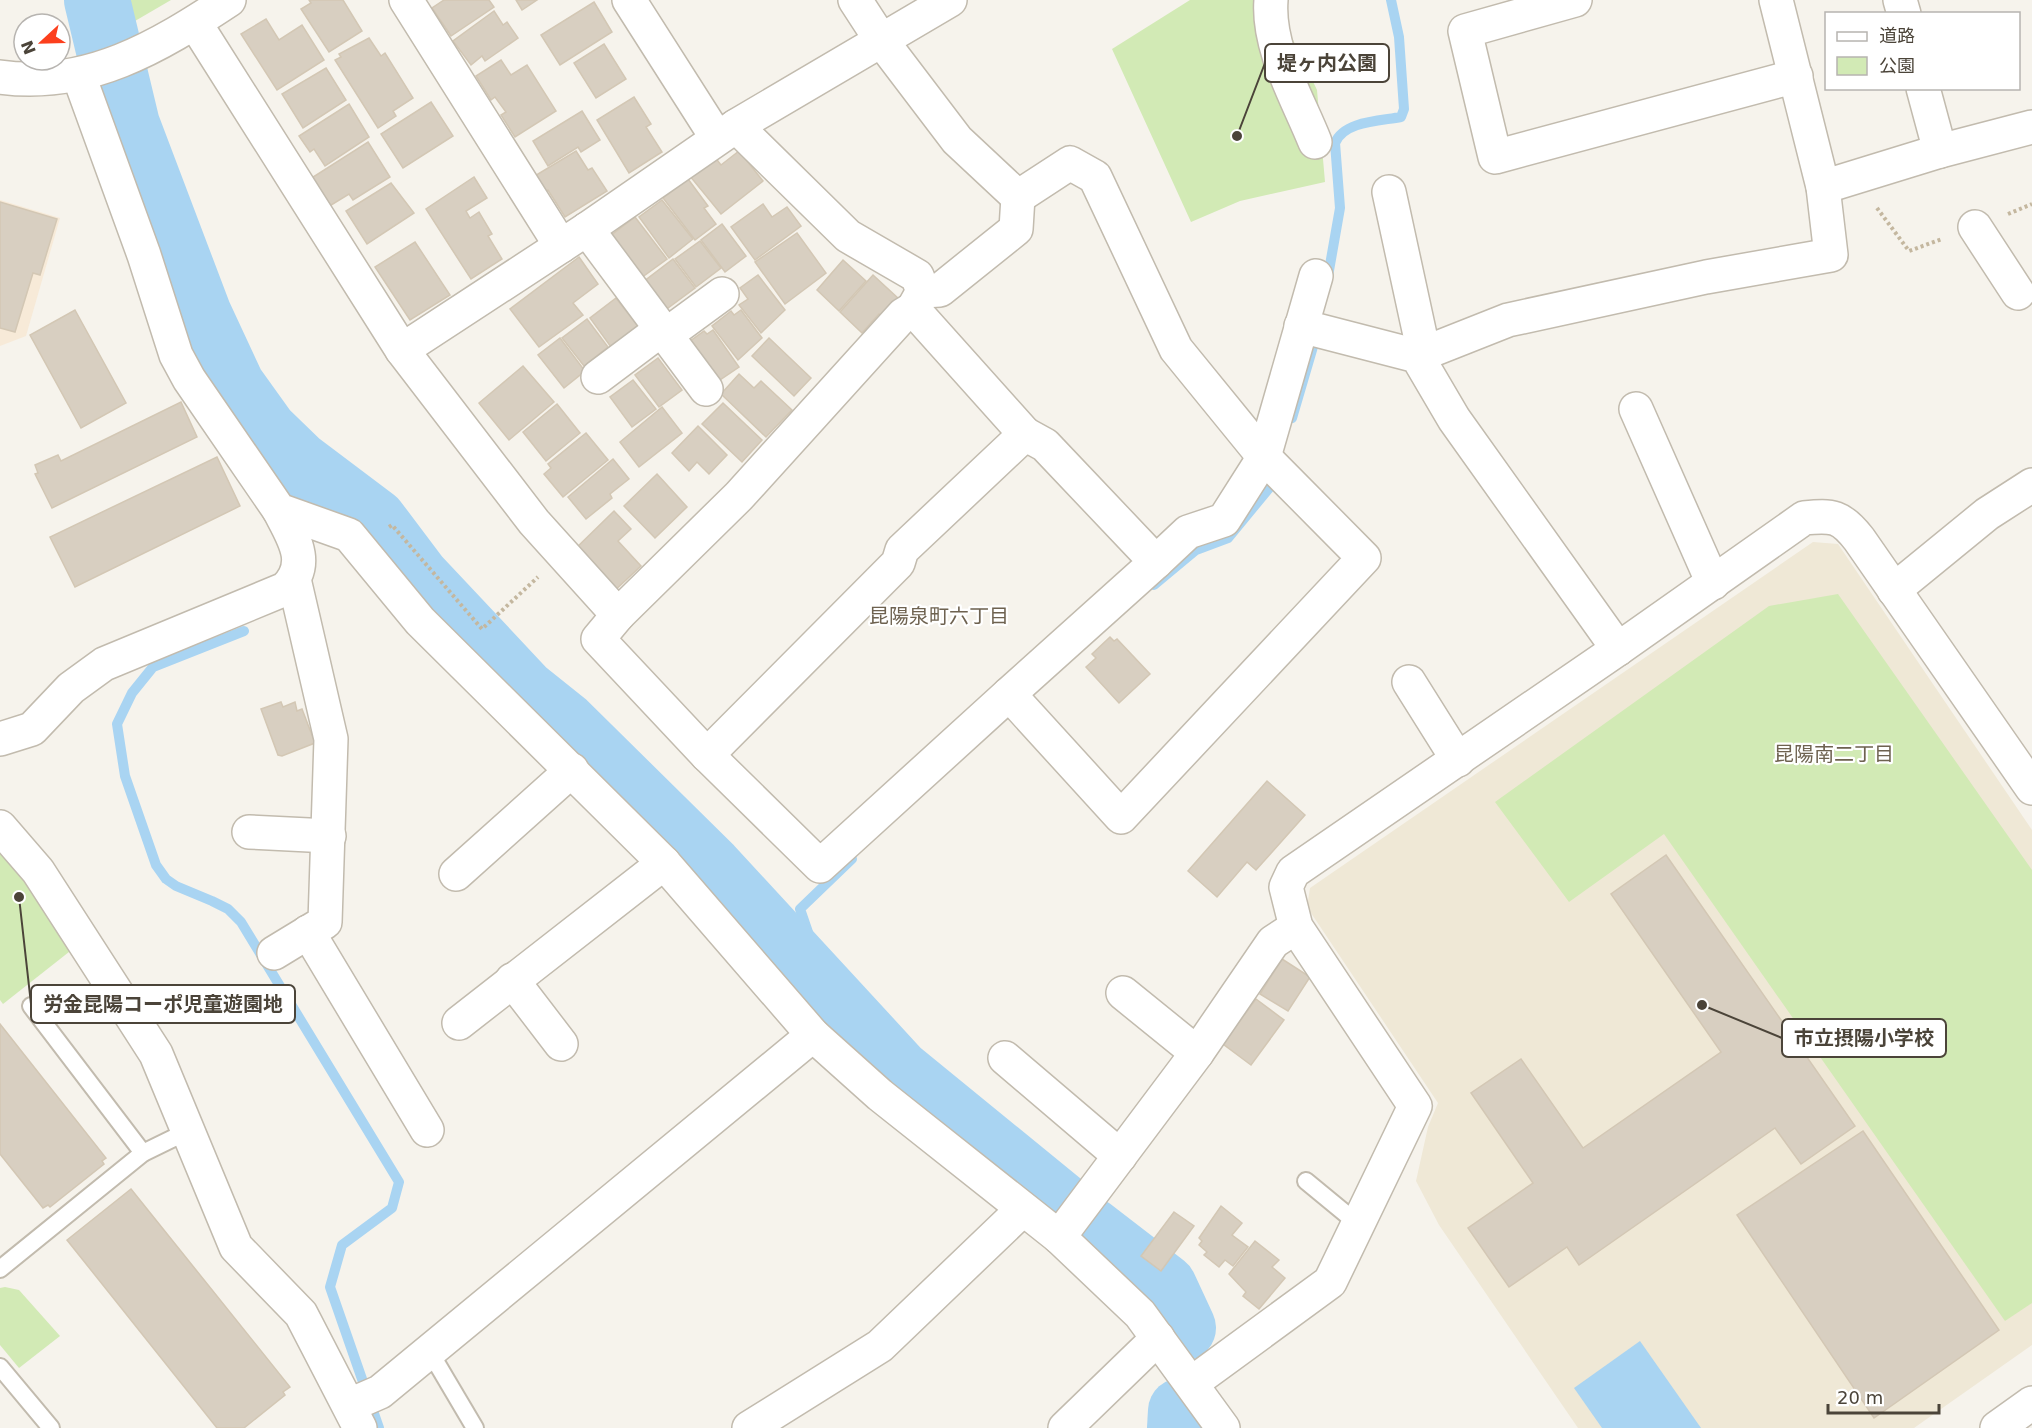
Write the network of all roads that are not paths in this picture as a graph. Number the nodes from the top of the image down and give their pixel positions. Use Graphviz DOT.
graph roads {
  1 [pos="229,0"];
  2 [pos="406,0"];
  3 [pos="629,0"];
  4 [pos="855,0"];
  5 [pos="950,0"];
  6 [pos="1271,0"];
  7 [pos="1575,0"];
  8 [pos="1776,0"];
  9 [pos="195,22"];
  10 [pos="881,40"];
  11 [pos="87,73"];
  12 [pos="1796,76"];
  13 [pos="0,77"];
  14 [pos="1924,90"];
  15 [pos="2032,127"];
  16 [pos="727,132"];
  17 [pos="1315,142"];
  18 [pos="1940,151"];
  19 [pos="1823,187"];
  20 [pos="1389,192"];
  21 [pos="1018,197"];
  22 [pos="1975,227"];
  23 [pos="574,237"];
  24 [pos="1316,276"];
  25 [pos="722,294"];
  26 [pos="2027,297"];
  27 [pos="918,300"];
  28 [pos="1301,326"];
  29 [pos="664,332"];
  30 [pos="402,350"];
  31 [pos="1417,356"];
  32 [pos="598,377"];
  33 [pos="706,389"];
  34 [pos="1637,408"];
  35 [pos="1025,434"];
  36 [pos="1264,457"];
  37 [pos="2032,485"];
  38 [pos="279,510"];
  39 [pos="1156,562"];
  40 [pos="294,579"];
  41 [pos="1713,583"];
  42 [pos="1894,590"];
  43 [pos="618,615"];
  44 [pos="1618,650"];
  45 [pos="1409,682"];
  46 [pos="1009,694"];
  47 [pos="0,740"];
  48 [pos="706,755"];
  49 [pos="1458,760"];
  50 [pos="572,770"];
  51 [pos="2032,788"];
  52 [pos="0,827"];
  53 [pos="249,832"];
  54 [pos="329,836"];
  55 [pos="664,864"];
  56 [pos="456,874"];
  57 [pos="1296,927"];
  58 [pos="308,932"];
  59 [pos="274,953"];
  60 [pos="513,980"];
  61 [pos="1123,993"];
  62 [pos="31,1006"];
  63 [pos="459,1023"];
  64 [pos="813,1035"];
  65 [pos="561,1044"];
  66 [pos="1197,1053"];
  67 [pos="1005,1058"];
  68 [pos="427,1130"];
  69 [pos="188,1131"];
  70 [pos="143,1153"];
  71 [pos="1120,1156"];
  72 [pos="1306,1181"];
  73 [pos="1023,1209"];
  74 [pos="1358,1223"];
  75 [pos="1059,1237"];
  76 [pos="0,1269"];
  77 [pos="1158,1338"];
  78 [pos="430,1352"];
  79 [pos="0,1367"];
  80 [pos="1192,1383"];
  81 [pos="2032,1403"];
  82 [pos="355,1417"];
  83 [pos="51,1428"];
  84 [pos="475,1428"];
  85 [pos="749,1428"];
  86 [pos="1065,1428"];
  87 [pos="1223,1428"];
  88 [pos="1997,1428"];
  1 -- 9 [label="street"];
  2 -- 23 [label="street"];
  3 -- 16 [label="street"];
  4 -- 10 [label="street"];
  5 -- 10 [label="street"];
  6 -- 17 [label="street"];
  7 -- 12 [label="street"];
  8 -- 12 [label="street"];
  9 -- 11 [label="street"];
  9 -- 30 [label="street"];
  10 -- 16 [label="street"];
  10 -- 21 [label="street"];
  11 -- 13 [label="street"];
  11 -- 38 [label="street"];
  12 -- 19 [label="street"];
  14 -- 18 [label="street"];
  15 -- 18 [label="street"];
  16 -- 23 [label="street"];
  16 -- 27 [label="street"];
  18 -- 19 [label="street"];
  19 -- 31 [label="street"];
  20 -- 31 [label="street"];
  21 -- 27 [label="street"];
  21 -- 36 [label="street"];
  22 -- 26 [label="street"];
  23 -- 29 [label="street"];
  23 -- 30 [label="street"];
  24 -- 28 [label="street"];
  25 -- 29 [label="street"];
  27 -- 35 [label="street"];
  27 -- 43 [label="street"];
  28 -- 31 [label="street"];
  28 -- 36 [label="street"];
  29 -- 32 [label="street"];
  29 -- 33 [label="street"];
  30 -- 43 [label="street"];
  31 -- 44 [label="street"];
  34 -- 41 [label="street"];
  35 -- 39 [label="street"];
  35 -- 48 [label="street"];
  36 -- 39 [label="street"];
  36 -- 46 [label="street"];
  37 -- 42 [label="street"];
  38 -- 40 [label="street"];
  38 -- 50 [label="street"];
  39 -- 46 [label="street"];
  40 -- 47 [label="street"];
  40 -- 54 [label="street"];
  41 -- 42 [label="street"];
  41 -- 44 [label="street"];
  42 -- 51 [label="street"];
  43 -- 48 [label="street"];
  44 -- 49 [label="street"];
  45 -- 49 [label="street"];
  46 -- 48 [label="street"];
  49 -- 57 [label="street"];
  50 -- 55 [label="street"];
  50 -- 56 [label="street"];
  52 -- 69 [label="street"];
  53 -- 54 [label="street"];
  54 -- 58 [label="street"];
  55 -- 60 [label="street"];
  55 -- 64 [label="street"];
  57 -- 66 [label="street"];
  57 -- 74 [label="street"];
  58 -- 59 [label="street"];
  58 -- 68 [label="street"];
  60 -- 63 [label="street"];
  60 -- 65 [label="street"];
  61 -- 66 [label="street"];
  62 -- 70 [label="lane"];
  64 -- 73 [label="street"];
  64 -- 78 [label="street"];
  66 -- 71 [label="street"];
  67 -- 71 [label="street"];
  69 -- 70 [label="lane"];
  69 -- 82 [label="street"];
  70 -- 76 [label="lane"];
  71 -- 75 [label="street"];
  72 -- 74 [label="lane"];
  73 -- 75 [label="street"];
  73 -- 85 [label="street"];
  74 -- 80 [label="street"];
  75 -- 77 [label="street"];
  77 -- 80 [label="street"];
  77 -- 86 [label="street"];
  78 -- 82 [label="street"];
  78 -- 84 [label="lane"];
  79 -- 83 [label="lane"];
  80 -- 87 [label="street"];
  81 -- 88 [label="street"];
}
